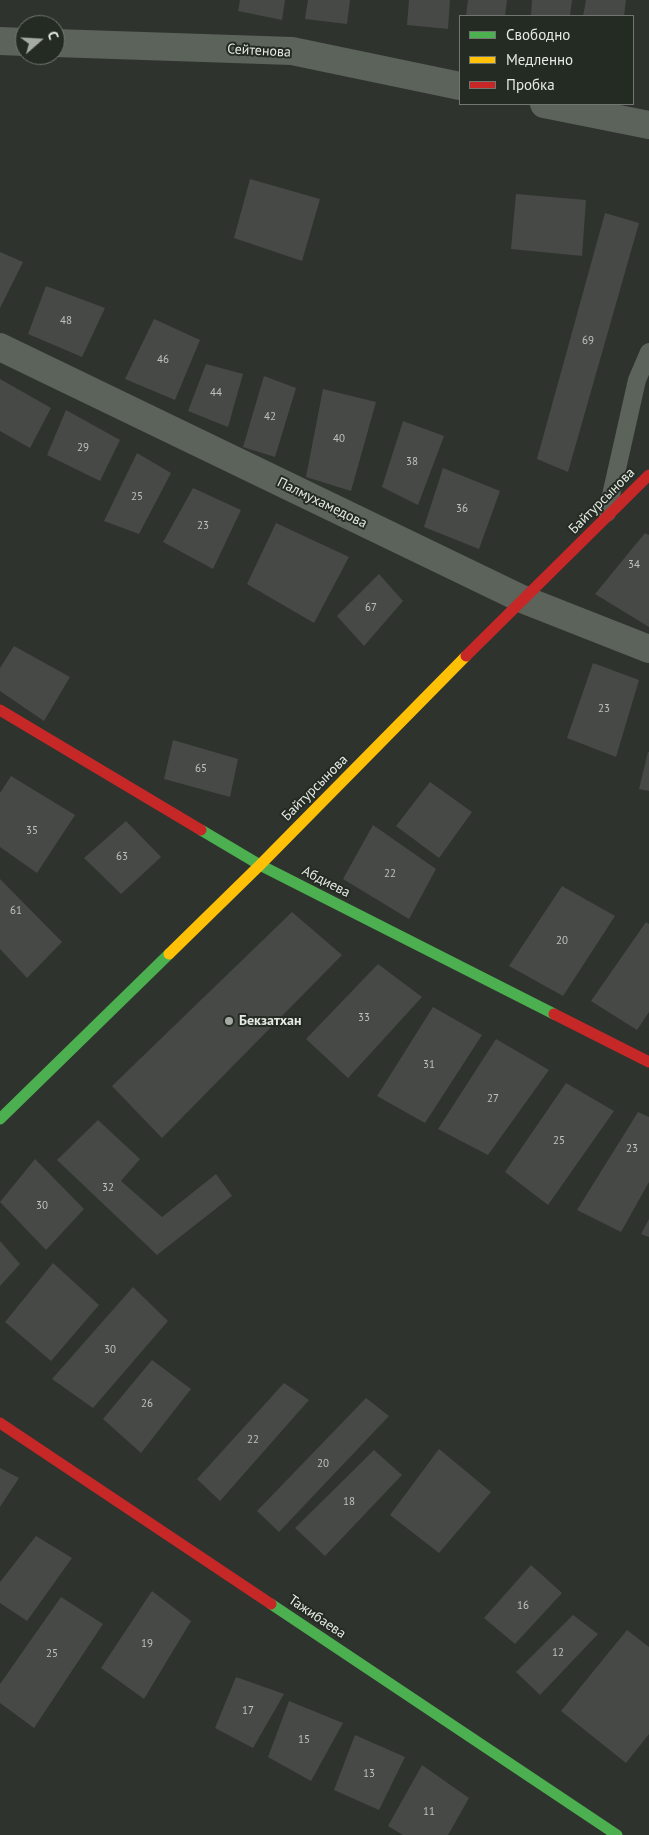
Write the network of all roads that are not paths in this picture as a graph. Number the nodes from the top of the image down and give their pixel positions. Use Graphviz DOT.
graph roads {
  1 [pos="0,41"];
  2 [pos="15,42"];
  3 [pos="65,43"];
  4 [pos="459,86"];
  5 [pos="549,105"];
  6 [pos="649,126"];
  7 [pos="0,347"];
  8 [pos="649,352"];
  9 [pos="649,475"];
  10 [pos="606,519"];
  11 [pos="522,599"];
  12 [pos="649,649"];
  13 [pos="0,710"];
  14 [pos="260,865"];
  15 [pos="649,1062"];
  16 [pos="0,1119"];
  17 [pos="0,1423"];
  18 [pos="617,1835"];
  1 -- 2 [label="street"];
  3 -- 4 [label="street, Сейтенова"];
  5 -- 6 [label="street"];
  7 -- 11 [label="street, Палмухамедова"];
  8 -- 10 [label="lane"];
  9 -- 10 [label="street, Байтурсынова"];
  10 -- 11 [label="street, Байтурсынова"];
  11 -- 12 [label="street, Палмухамедова"];
  11 -- 14 [label="street, Байтурсынова"];
  13 -- 14 [label="street, Абдиева"];
  14 -- 15 [label="street, Абдиева"];
  14 -- 16 [label="street, Байтурсынова"];
  17 -- 18 [label="street, Тажибаева"];
}
